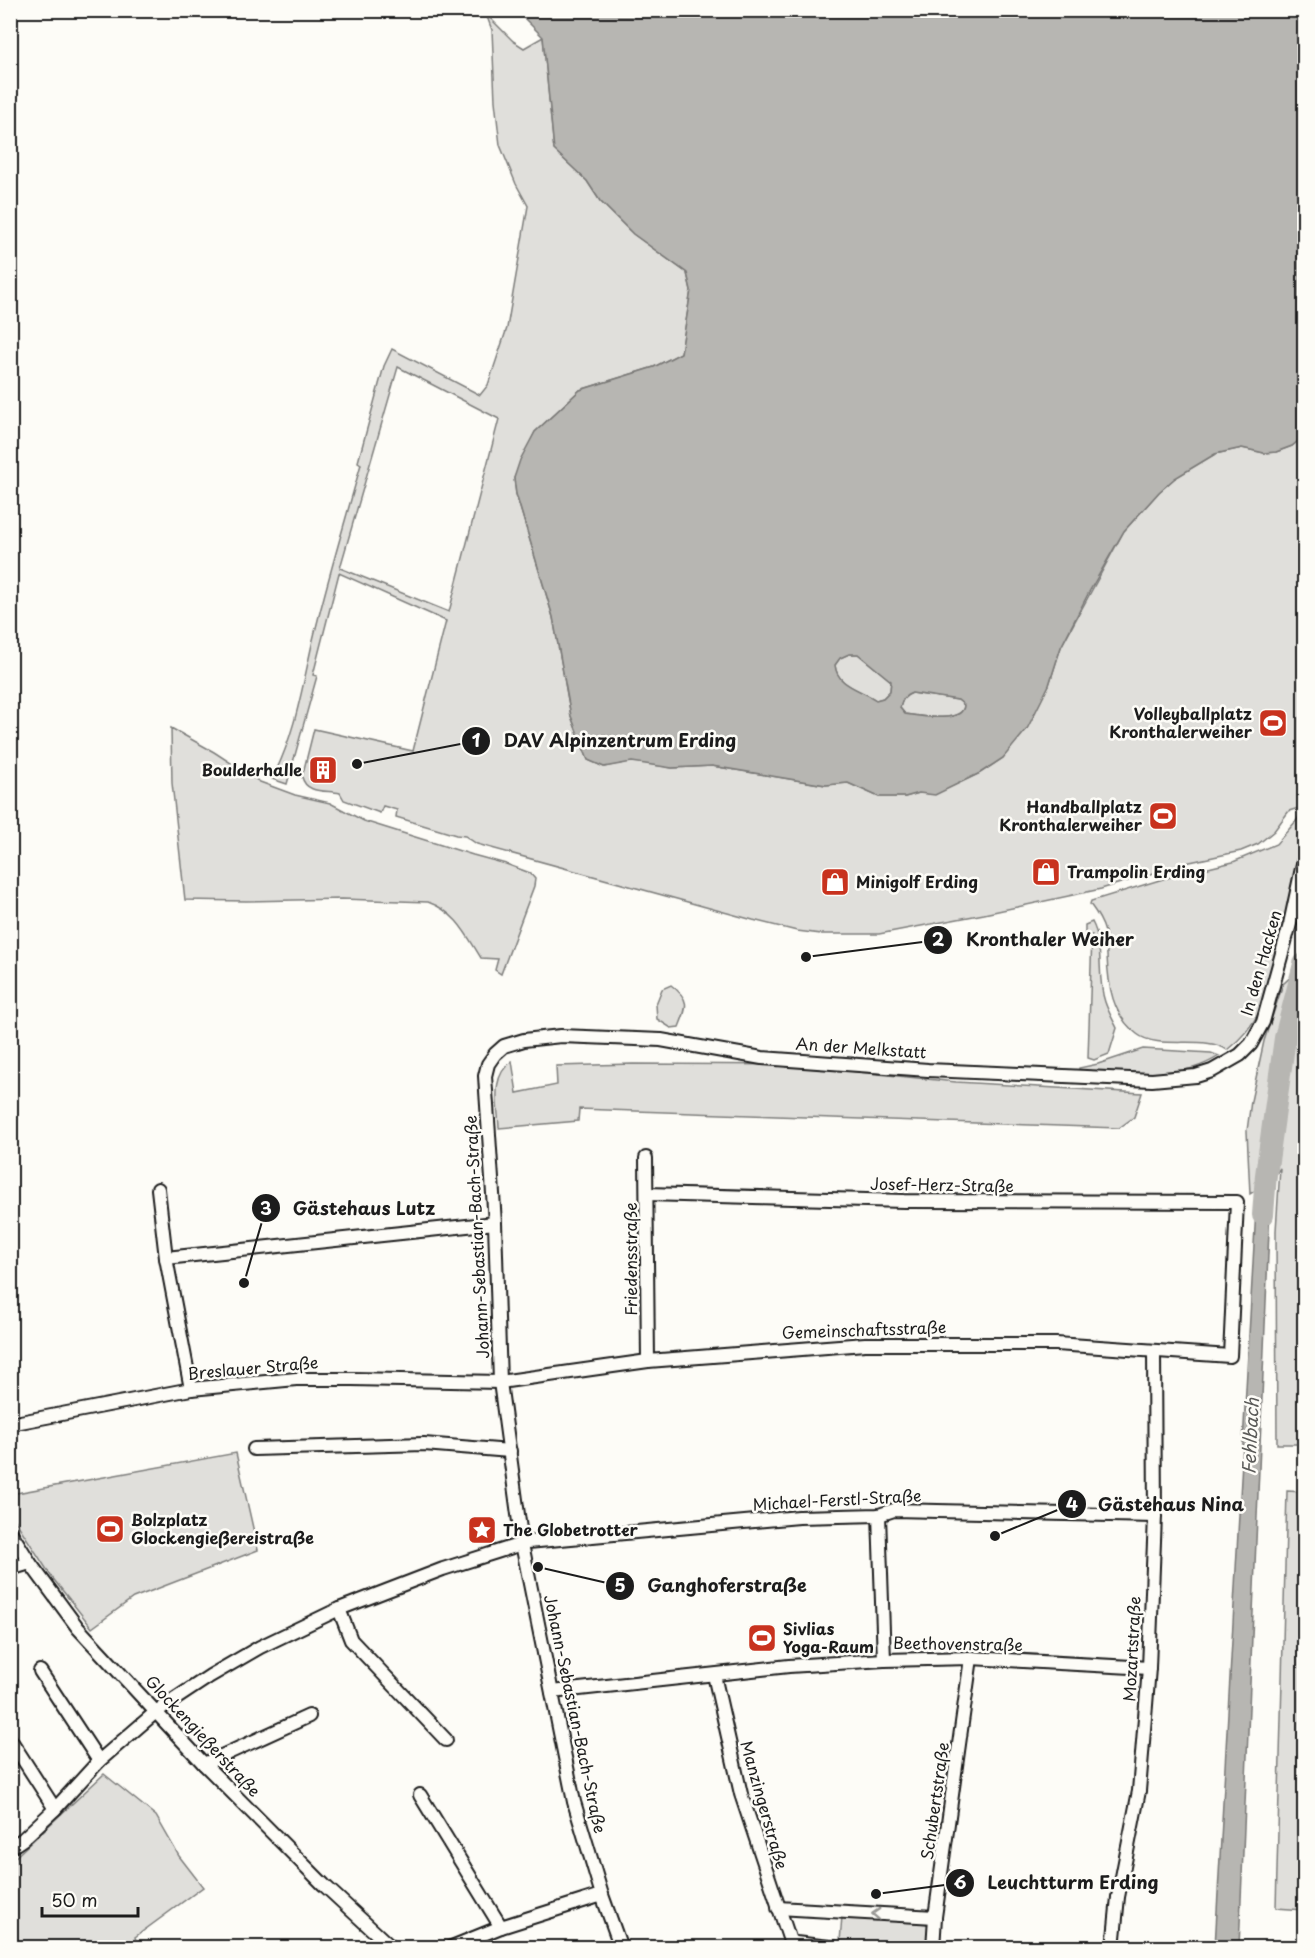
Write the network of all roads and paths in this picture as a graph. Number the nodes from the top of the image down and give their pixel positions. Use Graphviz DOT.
graph roads {
  1 [pos="1305,859"];
  2 [pos="495,1054"];
  3 [pos="1227,1062"];
  4 [pos="646,1158"];
  5 [pos="158,1189"];
  6 [pos="647,1194"];
  7 [pos="495,1223"];
  8 [pos="166,1258"];
  9 [pos="1154,1351"];
  10 [pos="1230,1356"];
  11 [pos="648,1361"];
  12 [pos="500,1382"];
  13 [pos="191,1389"];
  14 [pos="10,1424"];
  15 [pos="254,1449"];
  16 [pos="510,1451"];
  17 [pos="879,1515"];
  18 [pos="1155,1516"];
  19 [pos="10,1531"];
  20 [pos="522,1544"];
  21 [pos="30,1563"];
  22 [pos="10,1569"];
  23 [pos="339,1609"];
  24 [pos="971,1658"];
  25 [pos="884,1660"];
  26 [pos="1149,1668"];
  27 [pos="40,1671"];
  28 [pos="714,1675"];
  29 [pos="552,1692"];
  30 [pos="157,1711"];
  31 [pos="309,1716"];
  32 [pos="10,1739"];
  33 [pos="446,1740"];
  34 [pos="99,1761"];
  35 [pos="204,1764"];
  36 [pos="420,1795"];
  37 [pos="55,1809"];
  38 [pos="10,1848"];
  39 [pos="602,1895"];
  40 [pos="778,1908"];
  41 [pos="935,1917"];
  42 [pos="501,1927"];
  43 [pos="392,1947"];
  44 [pos="449,1947"];
  45 [pos="621,1947"];
  46 [pos="837,1947"];
  47 [pos="933,1947"];
  48 [pos="1113,1947"];
  1 -- 3 [label="street, In den Hacken"];
  2 -- 3 [label="street, An der Melkstatt"];
  2 -- 7 [label="street, Johann-Sebastian-Bach-Straße"];
  4 -- 6 [label="street, Friedensstraße"];
  5 -- 8 [label="street"];
  6 -- 10 [label="street, Josef-Herz-Straße"];
  6 -- 11 [label="street, Friedensstraße"];
  7 -- 8 [label="street"];
  7 -- 12 [label="street, Johann-Sebastian-Bach-Straße"];
  8 -- 13 [label="street"];
  9 -- 10 [label="street, Gemeinschaftsstraße"];
  9 -- 11 [label="street, Gemeinschaftsstraße"];
  9 -- 18 [label="street, Mozartstraße"];
  11 -- 12 [label="street, Gemeinschaftsstraße"];
  12 -- 13 [label="street, Breslauer Straße"];
  12 -- 16 [label="street, Johann-Sebastian-Bach-Straße"];
  13 -- 14 [label="street, Breslauer Straße"];
  15 -- 16 [label="street"];
  16 -- 20 [label="street, Johann-Sebastian-Bach-Straße"];
  17 -- 18 [label="street, Michael-Ferstl-Straße"];
  17 -- 20 [label="street, Michael-Ferstl-Straße"];
  17 -- 25 [label="street"];
  18 -- 26 [label="street, Mozartstraße"];
  19 -- 21 [label="street, Glockengießerstraße"];
  20 -- 23 [label="street, Michael-Ferstl-Straße"];
  20 -- 29 [label="street, Johann-Sebastian-Bach-Straße"];
  21 -- 22 [label="street"];
  21 -- 30 [label="street, Glockengießerstraße"];
  23 -- 30 [label="street, Michael-Ferstl-Straße"];
  23 -- 33 [label="street"];
  24 -- 25 [label="street, Beethovenstraße"];
  24 -- 26 [label="street, Beethovenstraße"];
  24 -- 41 [label="street, Schubertstraße"];
  25 -- 28 [label="street, Beethovenstraße"];
  26 -- 48 [label="street, Mozartstraße"];
  27 -- 34 [label="street"];
  28 -- 29 [label="street, Beethovenstraße"];
  28 -- 40 [label="street, Manzingerstraße"];
  29 -- 39 [label="street, Johann-Sebastian-Bach-Straße"];
  30 -- 34 [label="street, Michael-Ferstl-Straße"];
  30 -- 35 [label="street, Glockengießerstraße"];
  31 -- 35 [label="street"];
  32 -- 37 [label="street"];
  34 -- 37 [label="street, Michael-Ferstl-Straße"];
  35 -- 43 [label="street, Glockengießerstraße"];
  36 -- 42 [label="street"];
  37 -- 38 [label="street, Michael-Ferstl-Straße"];
  39 -- 42 [label="street"];
  39 -- 45 [label="street, Johann-Sebastian-Bach-Straße"];
  41 -- 40 [label="street, one-way"];
  40 -- 46 [label="street, Manzingerstraße"];
  41 -- 47 [label="street, Schubertstraße"];
  42 -- 44 [label="street"];
}
